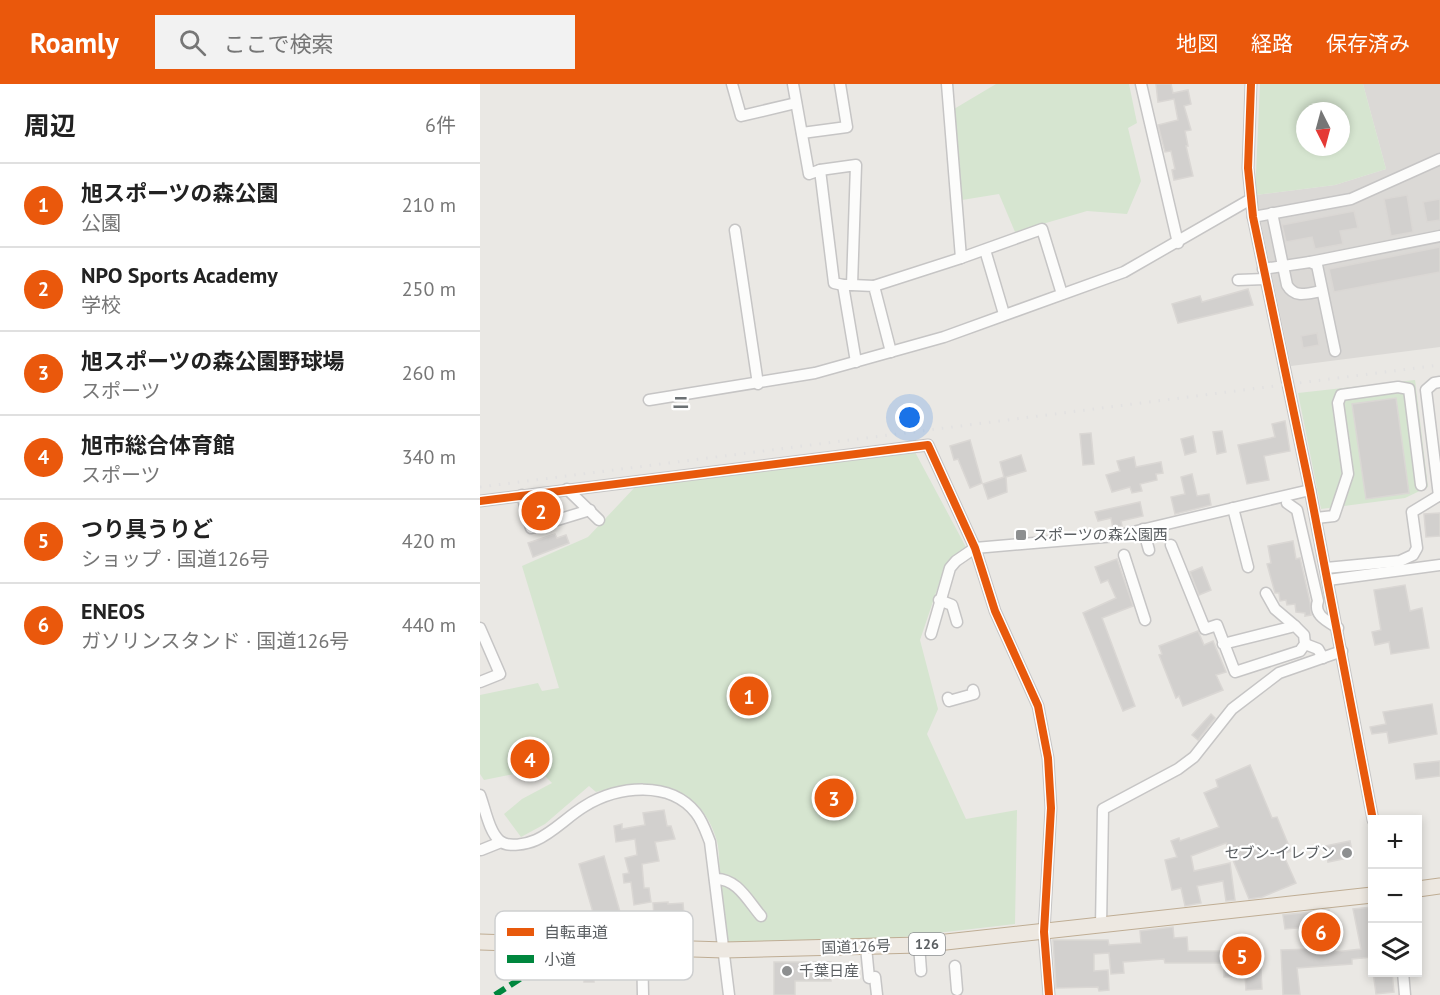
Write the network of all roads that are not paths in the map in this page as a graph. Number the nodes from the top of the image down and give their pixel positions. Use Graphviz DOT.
graph roads {
  1 [pos="732,84"];
  2 [pos="793,84"];
  3 [pos="840,84"];
  4 [pos="947,84"];
  5 [pos="1141,84"];
  6 [pos="1251,84"];
  7 [pos="796,103"];
  8 [pos="802,133"];
  9 [pos="1440,159"];
  10 [pos="820,170"];
  11 [pos="1251,199"];
  12 [pos="1272,213"];
  13 [pos="1253,217"];
  14 [pos="735,230"];
  15 [pos="1440,236"];
  16 [pos="1178,243"];
  17 [pos="985,250"];
  18 [pos="961,258"];
  19 [pos="1310,262"];
  20 [pos="1284,265"];
  21 [pos="1264,274"];
  22 [pos="1238,280"];
  23 [pos="848,285"];
  24 [pos="874,286"];
  25 [pos="1322,291"];
  26 [pos="1062,294"];
  27 [pos="1004,314"];
  28 [pos="1335,351"];
  29 [pos="891,352"];
  30 [pos="856,362"];
  31 [pos="1440,382"];
  32 [pos="758,384"];
  33 [pos="649,400"];
  34 [pos="1421,485"];
  35 [pos="567,489"];
  36 [pos="1310,490"];
  37 [pos="522,495"];
  38 [pos="1439,496"];
  39 [pos="480,501"];
  40 [pos="1287,503"];
  41 [pos="1233,508"];
  42 [pos="590,510"];
  43 [pos="599,520"];
  44 [pos="1316,520"];
  45 [pos="1297,526"];
  46 [pos="1143,530"];
  47 [pos="1171,545"];
  48 [pos="975,549"];
  49 [pos="1149,550"];
  50 [pos="1124,555"];
  51 [pos="1440,565"];
  52 [pos="1248,567"];
  53 [pos="1326,568"];
  54 [pos="1328,580"];
  55 [pos="1266,593"];
  56 [pos="939,600"];
  57 [pos="1145,620"];
  58 [pos="957,622"];
  59 [pos="1295,626"];
  60 [pos="480,628"];
  61 [pos="1338,628"];
  62 [pos="931,634"];
  63 [pos="1223,644"];
  64 [pos="1305,644"];
  65 [pos="484,649"];
  66 [pos="1342,651"];
  67 [pos="1323,658"];
  68 [pos="480,682"];
  69 [pos="973,690"];
  70 [pos="948,698"];
  71 [pos="480,795"];
  72 [pos="1372,815"];
  73 [pos="501,842"];
  74 [pos="481,850"];
  75 [pos="715,879"];
  76 [pos="1440,886"];
  77 [pos="1422,888"];
  78 [pos="1368,895"];
  79 [pos="761,916"];
  80 [pos="1101,926"];
  81 [pos="1044,932"];
  82 [pos="480,942"];
  83 [pos="495,942"];
  84 [pos="919,945"];
  85 [pos="866,947"];
  86 [pos="693,948"];
  87 [pos="724,950"];
  88 [pos="955,966"];
  89 [pos="921,971"];
  90 [pos="1403,977"];
  91 [pos="643,980"];
  92 [pos="957,990"];
  93 [pos="643,995"];
  94 [pos="729,995"];
  95 [pos="877,995"];
  96 [pos="1049,995"];
  97 [pos="1405,995"];
  1 -- 7 [label="street"];
  2 -- 7 [label="street"];
  3 -- 8 [label="street"];
  4 -- 18 [label="street"];
  5 -- 16 [label="street"];
  6 -- 11 [label="street"];
  7 -- 8 [label="street"];
  8 -- 10 [label="street"];
  9 -- 12 [label="street"];
  10 -- 23 [label="street"];
  10 -- 23 [label="street"];
  11 -- 13 [label="street"];
  11 -- 16 [label="street"];
  12 -- 13 [label="street"];
  12 -- 20 [label="street"];
  13 -- 21 [label="street"];
  14 -- 32 [label="street"];
  15 -- 19 [label="street"];
  16 -- 26 [label="street"];
  17 -- 18 [label="street"];
  17 -- 26 [label="street"];
  17 -- 27 [label="street"];
  18 -- 24 [label="street"];
  19 -- 20 [label="street"];
  19 -- 25 [label="street"];
  20 -- 21 [label="street"];
  20 -- 25 [label="street"];
  21 -- 22 [label="street"];
  21 -- 36 [label="street"];
  23 -- 24 [label="street"];
  23 -- 30 [label="street"];
  24 -- 29 [label="street"];
  25 -- 28 [label="street"];
  26 -- 27 [label="street"];
  27 -- 29 [label="street"];
  29 -- 30 [label="street"];
  30 -- 32 [label="street"];
  31 -- 38 [label="street"];
  32 -- 33 [label="street"];
  34 -- 44 [label="street"];
  35 -- 37 [label="street"];
  35 -- 42 [label="street"];
  35 -- 48 [label="street"];
  36 -- 41 [label="street"];
  36 -- 44 [label="street"];
  37 -- 39 [label="street"];
  37 -- 42 [label="street"];
  38 -- 53 [label="street"];
  40 -- 45 [label="street"];
  41 -- 46 [label="street"];
  41 -- 52 [label="street"];
  42 -- 43 [label="street"];
  44 -- 45 [label="street"];
  44 -- 53 [label="street"];
  45 -- 61 [label="street"];
  46 -- 48 [label="street"];
  46 -- 49 [label="street"];
  47 -- 63 [label="street"];
  48 -- 56 [label="street"];
  48 -- 81 [label="street"];
  50 -- 57 [label="street"];
  51 -- 54 [label="street"];
  53 -- 54 [label="street"];
  54 -- 61 [label="street"];
  55 -- 59 [label="street"];
  56 -- 58 [label="street"];
  56 -- 62 [label="street"];
  59 -- 63 [label="street"];
  59 -- 64 [label="street"];
  60 -- 65 [label="street"];
  61 -- 66 [label="street"];
  63 -- 64 [label="street"];
  64 -- 67 [label="street"];
  65 -- 68 [label="street"];
  66 -- 67 [label="street"];
  66 -- 72 [label="street"];
  67 -- 80 [label="street"];
  69 -- 70 [label="street"];
  71 -- 73 [label="street"];
  73 -- 74 [label="street"];
  73 -- 75 [label="street"];
  75 -- 79 [label="street"];
  75 -- 87 [label="street"];
  76 -- 77 [label="highway"];
  78 -- 80 [label="highway, 国道126号 / 126"];
  80 -- 81 [label="highway, 国道126号 / 126"];
  81 -- 84 [label="highway, 国道126号 / 126"];
  81 -- 96 [label="street"];
  82 -- 83 [label="highway, 国道126号 / 126"];
  84 -- 85 [label="highway, 国道126号 / 126"];
  84 -- 89 [label="street"];
  85 -- 87 [label="highway, 国道126号 / 126"];
  85 -- 95 [label="street"];
  86 -- 87 [label="highway, 国道126号 / 126"];
  87 -- 94 [label="street"];
  88 -- 92 [label="street"];
  90 -- 97 [label="street"];
  91 -- 93 [label="street"];
}
